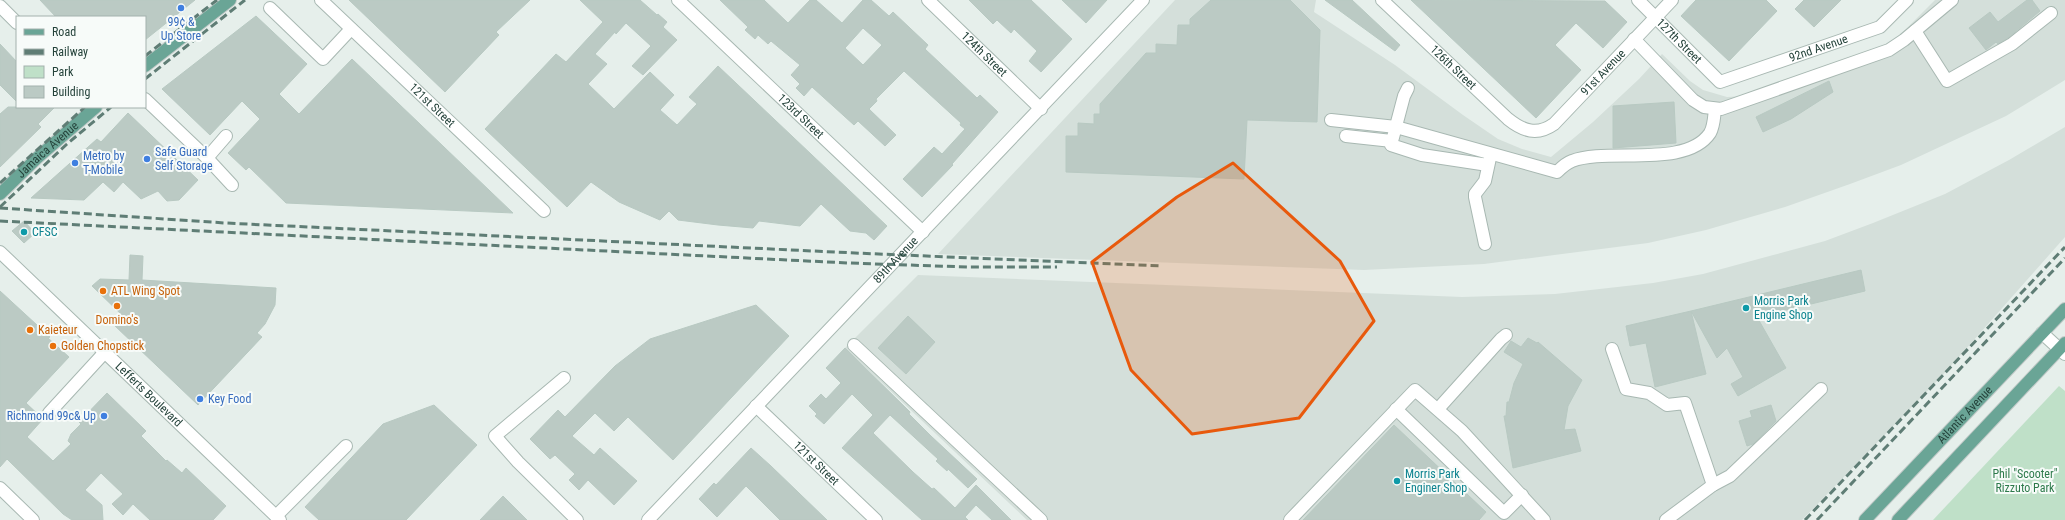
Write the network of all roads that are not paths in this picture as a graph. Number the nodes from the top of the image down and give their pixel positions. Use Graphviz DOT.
graph roads {
  1 [pos="230,0"];
  2 [pos="321,0"];
  3 [pos="678,0"];
  4 [pos="928,0"];
  5 [pos="1143,0"];
  6 [pos="1382,0"];
  7 [pos="1638,0"];
  8 [pos="1672,0"];
  9 [pos="1907,0"];
  10 [pos="1952,0"];
  11 [pos="0,6"];
  12 [pos="270,8"];
  13 [pos="2050,13"];
  14 [pos="1656,17"];
  15 [pos="16,22"];
  16 [pos="351,29"];
  17 [pos="1915,31"];
  18 [pos="1634,38"];
  19 [pos="146,65"];
  20 [pos="1720,82"];
  21 [pos="1408,88"];
  22 [pos="146,100"];
  23 [pos="95,108"];
  24 [pos="1040,109"];
  25 [pos="1715,109"];
  26 [pos="1331,120"];
  27 [pos="1396,127"];
  28 [pos="1527,131"];
  29 [pos="226,136"];
  30 [pos="1346,136"];
  31 [pos="1392,141"];
  32 [pos="1491,153"];
  33 [pos="207,158"];
  34 [pos="1488,165"];
  35 [pos="232,185"];
  36 [pos="0,194"];
  37 [pos="544,211"];
  38 [pos="923,232"];
  39 [pos="1485,244"];
  40 [pos="0,252"];
  41 [pos="2065,309"];
  42 [pos="2042,333"];
  43 [pos="1506,335"];
  44 [pos="854,345"];
  45 [pos="1612,349"];
  46 [pos="2063,349"];
  47 [pos="105,352"];
  48 [pos="564,378"];
  49 [pos="1821,389"];
  50 [pos="756,406"];
  51 [pos="1396,409"];
  52 [pos="1438,409"];
  53 [pos="49,412"];
  54 [pos="346,446"];
  55 [pos="1713,486"];
  56 [pos="0,488"];
  57 [pos="1522,495"];
  58 [pos="278,518"];
  59 [pos="33,520"];
  60 [pos="577,520"];
  61 [pos="648,520"];
  62 [pos="876,520"];
  63 [pos="1041,520"];
  64 [pos="1290,520"];
  65 [pos="1544,520"];
  66 [pos="1666,520"];
  67 [pos="1865,520"];
  68 [pos="1898,520"];
  1 -- 19 [label="main road"];
  2 -- 16 [label="street, 121st Street"];
  3 -- 38 [label="street, 123rd Street"];
  4 -- 24 [label="street, 124th Street"];
  5 -- 24 [label="street, 89th Avenue"];
  6 -- 28 [label="street, 126th Street"];
  7 -- 14 [label="street, 127th Street"];
  8 -- 14 [label="street, 91st Avenue"];
  9 -- 20 [label="street, 92nd Avenue"];
  10 -- 17 [label="street"];
  11 -- 15 [label="street"];
  12 -- 16 [label="street"];
  13 -- 17 [label="street"];
  14 -- 18 [label="street, 91st Avenue"];
  14 -- 20 [label="street, 127th Street"];
  16 -- 37 [label="street, 121st Street"];
  17 -- 25 [label="street"];
  18 -- 25 [label="street"];
  18 -- 28 [label="street, 91st Avenue"];
  21 -- 27 [label="street"];
  22 -- 33 [label="street"];
  23 -- 36 [label="main road, Jamaica Avenue"];
  24 -- 38 [label="street, 89th Avenue"];
  25 -- 32 [label="street"];
  26 -- 27 [label="street"];
  27 -- 31 [label="street"];
  27 -- 32 [label="street"];
  29 -- 33 [label="street"];
  30 -- 31 [label="street"];
  31 -- 34 [label="street"];
  32 -- 34 [label="street"];
  33 -- 35 [label="street"];
  34 -- 39 [label="street"];
  38 -- 50 [label="street, 89th Avenue"];
  40 -- 47 [label="street, Lefferts Boulevard"];
  41 -- 42 [label="main road, Atlantic Avenue"];
  42 -- 46 [label="street"];
  42 -- 67 [label="main road, Atlantic Avenue"];
  43 -- 52 [label="street"];
  44 -- 63 [label="street"];
  45 -- 55 [label="street"];
  46 -- 68 [label="main road, Atlantic Avenue"];
  47 -- 53 [label="street"];
  47 -- 58 [label="street, Lefferts Boulevard"];
  48 -- 60 [label="street"];
  49 -- 55 [label="street"];
  50 -- 61 [label="street, 89th Avenue"];
  50 -- 62 [label="street, 121st Street"];
  51 -- 52 [label="street"];
  51 -- 57 [label="street"];
  51 -- 64 [label="street"];
  52 -- 57 [label="street"];
  54 -- 58 [label="street"];
  55 -- 66 [label="street"];
  56 -- 59 [label="street"];
  57 -- 65 [label="street"];
}
